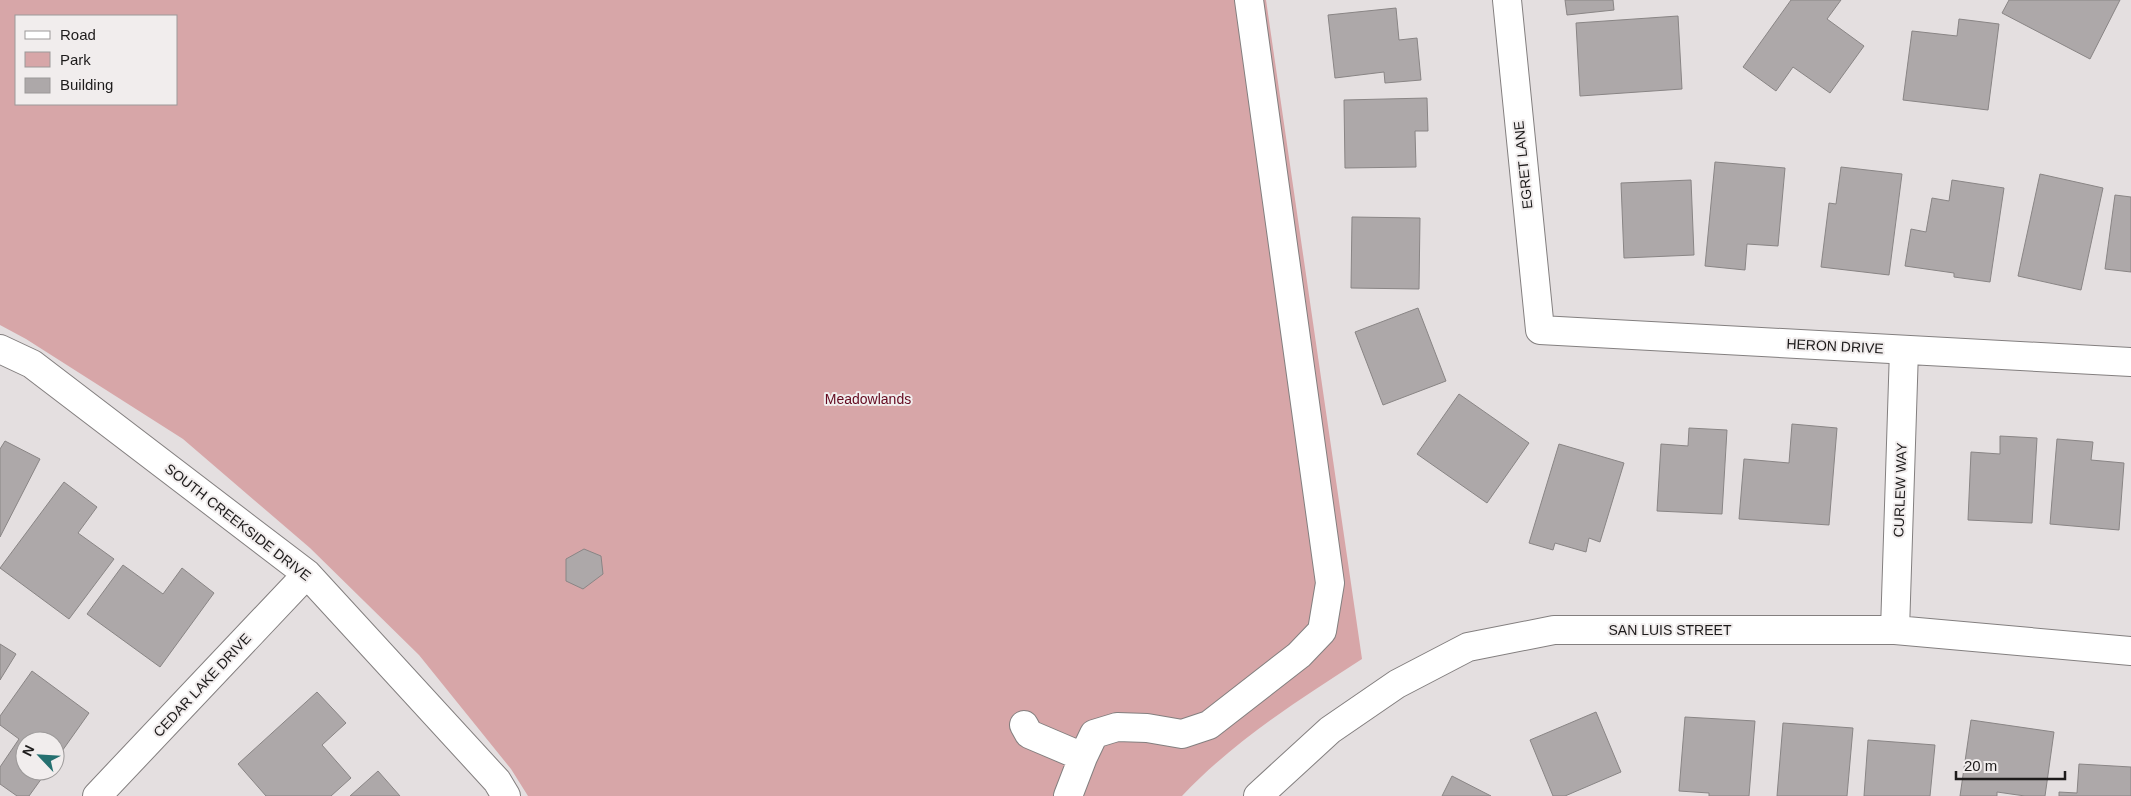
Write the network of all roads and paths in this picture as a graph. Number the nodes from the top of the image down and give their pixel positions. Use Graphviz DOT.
graph roads {
  1 [pos="1249,0"];
  2 [pos="1507,0"];
  3 [pos="1540,330"];
  4 [pos="0,349"];
  5 [pos="1904,350"];
  6 [pos="2131,362"];
  7 [pos="307,574"];
  8 [pos="1895,630"];
  9 [pos="2131,651"];
  10 [pos="1024,725"];
  11 [pos="1083,757"];
  12 [pos="97,796"];
  13 [pos="506,796"];
  14 [pos="1068,796"];
  15 [pos="1258,796"];
  1 -- 11 [label="street"];
  2 -- 3 [label="street, EGRET LANE"];
  3 -- 5 [label="street, HERON DRIVE"];
  4 -- 7 [label="street, SOUTH CREEKSIDE DRIVE"];
  5 -- 6 [label="street, HERON DRIVE"];
  5 -- 8 [label="street, CURLEW WAY"];
  7 -- 12 [label="street, CEDAR LAKE DRIVE"];
  7 -- 13 [label="street, SOUTH CREEKSIDE DRIVE"];
  8 -- 9 [label="street, SAN LUIS STREET"];
  8 -- 15 [label="street, SAN LUIS STREET"];
  10 -- 11 [label="street"];
  11 -- 14 [label="street"];
}
